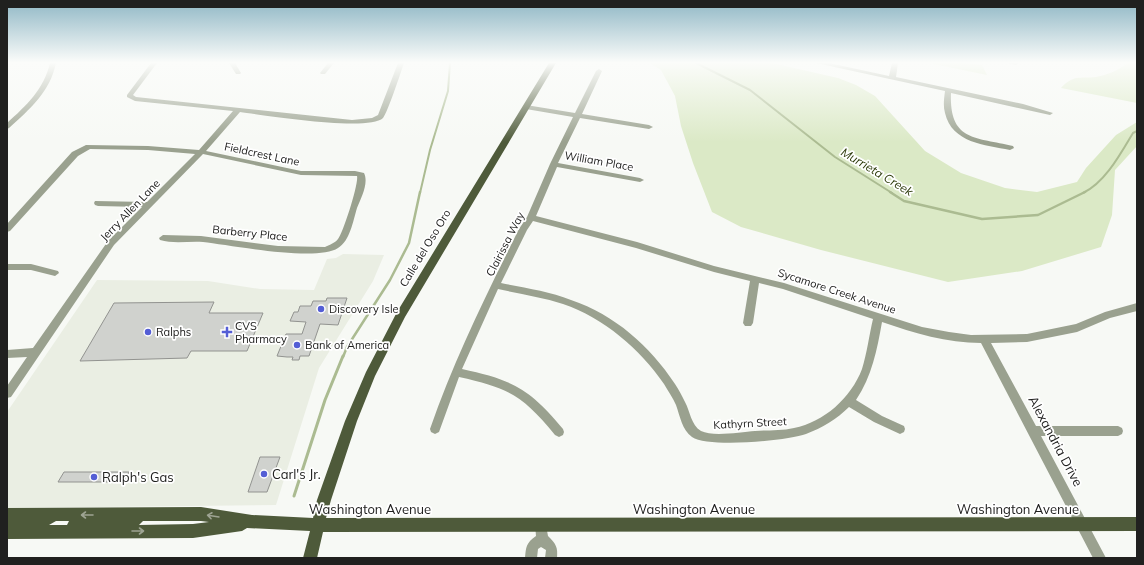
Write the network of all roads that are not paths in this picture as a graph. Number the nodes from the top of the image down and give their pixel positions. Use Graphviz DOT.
graph roads {
  1 [pos="41,89"];
  2 [pos="134,89"];
  3 [pos="391,89"];
  4 [pos="537,89"];
  5 [pos="590,89"];
  6 [pos="940,89"];
  7 [pos="948,91"];
  8 [pos="526,107"];
  9 [pos="240,109"];
  10 [pos="1050,113"];
  11 [pos="578,115"];
  12 [pos="7,127"];
  13 [pos="649,127"];
  14 [pos="1010,148"];
  15 [pos="202,152"];
  16 [pos="554,164"];
  17 [pos="640,180"];
  18 [pos="98,204"];
  19 [pos="149,205"];
  20 [pos="531,218"];
  21 [pos="7,229"];
  22 [pos="163,238"];
  23 [pos="334,247"];
  24 [pos="7,267"];
  25 [pos="55,272"];
  26 [pos="755,279"];
  27 [pos="496,285"];
  28 [pos="1137,307"];
  29 [pos="878,317"];
  30 [pos="748,323"];
  31 [pos="984,339"];
  32 [pos="35,352"];
  33 [pos="7,354"];
  34 [pos="456,372"];
  35 [pos="7,394"];
  36 [pos="849,401"];
  37 [pos="435,429"];
  38 [pos="900,429"];
  39 [pos="1033,431"];
  40 [pos="1118,431"];
  41 [pos="560,432"];
  42 [pos="140,514"];
  43 [pos="7,515"];
  44 [pos="56,515"];
  45 [pos="252,522"];
  46 [pos="7,524"];
  47 [pos="541,524"];
  48 [pos="1081,524"];
  49 [pos="1137,524"];
  50 [pos="317,525"];
  51 [pos="57,531"];
  52 [pos="7,532"];
  53 [pos="542,539"];
  54 [pos="310,558"];
  55 [pos="531,558"];
  56 [pos="552,558"];
  57 [pos="1100,558"];
  1 -- 12 [label="street"];
  2 -- 9 [label="street"];
  3 -- 9 [label="street"];
  4 -- 8 [label="main road, Calle del Oso Oro"];
  5 -- 11 [label="street, Clairissa Way"];
  6 -- 7 [label="street"];
  7 -- 10 [label="street"];
  7 -- 14 [label="street"];
  8 -- 11 [label="street"];
  8 -- 50 [label="main road, Calle del Oso Oro"];
  9 -- 15 [label="street, Jerry Allen Lane"];
  11 -- 13 [label="street"];
  11 -- 16 [label="street, Clairissa Way"];
  15 -- 19 [label="street, Jerry Allen Lane"];
  15 -- 21 [label="street, Fieldcrest Lane"];
  15 -- 23 [label="street, Fieldcrest Lane"];
  16 -- 17 [label="street, William Place"];
  16 -- 20 [label="street, Clairissa Way"];
  18 -- 19 [label="street"];
  19 -- 32 [label="street, Jerry Allen Lane"];
  20 -- 26 [label="street, Sycamore Creek Avenue"];
  20 -- 27 [label="street, Clairissa Way"];
  22 -- 23 [label="street, Barberry Place"];
  24 -- 25 [label="street"];
  26 -- 29 [label="street, Sycamore Creek Avenue"];
  26 -- 30 [label="street"];
  27 -- 34 [label="street, Clairissa Way"];
  27 -- 36 [label="street, Kathyrn Street"];
  28 -- 31 [label="street, Sycamore Creek Avenue"];
  29 -- 31 [label="street, Sycamore Creek Avenue"];
  29 -- 36 [label="street, Kathyrn Street"];
  31 -- 39 [label="street, Alexandria Drive"];
  32 -- 33 [label="street"];
  32 -- 35 [label="street, Jerry Allen Lane"];
  34 -- 37 [label="street, Clairissa Way"];
  34 -- 41 [label="street"];
  36 -- 38 [label="street"];
  39 -- 40 [label="street"];
  39 -- 48 [label="street, Alexandria Drive"];
  42 -- 44 [label="main road, Washington Avenue, one-way"];
  45 -- 42 [label="main road, Washington Avenue, one-way"];
  42 -- 51 [label="main road"];
  43 -- 44 [label="main road, Washington Avenue"];
  44 -- 46 [label="main road"];
  45 -- 50 [label="main road, Washington Avenue"];
  51 -- 45 [label="main road, Washington Avenue, one-way"];
  47 -- 48 [label="main road, Washington Avenue"];
  47 -- 50 [label="main road, Washington Avenue"];
  47 -- 53 [label="street"];
  48 -- 49 [label="main road, Washington Avenue"];
  48 -- 57 [label="street, Alexandria Drive"];
  50 -- 54 [label="main road, Calle del Oso Oro"];
  51 -- 52 [label="main road, Washington Avenue"];
  53 -- 55 [label="street"];
  53 -- 56 [label="street"];
}
